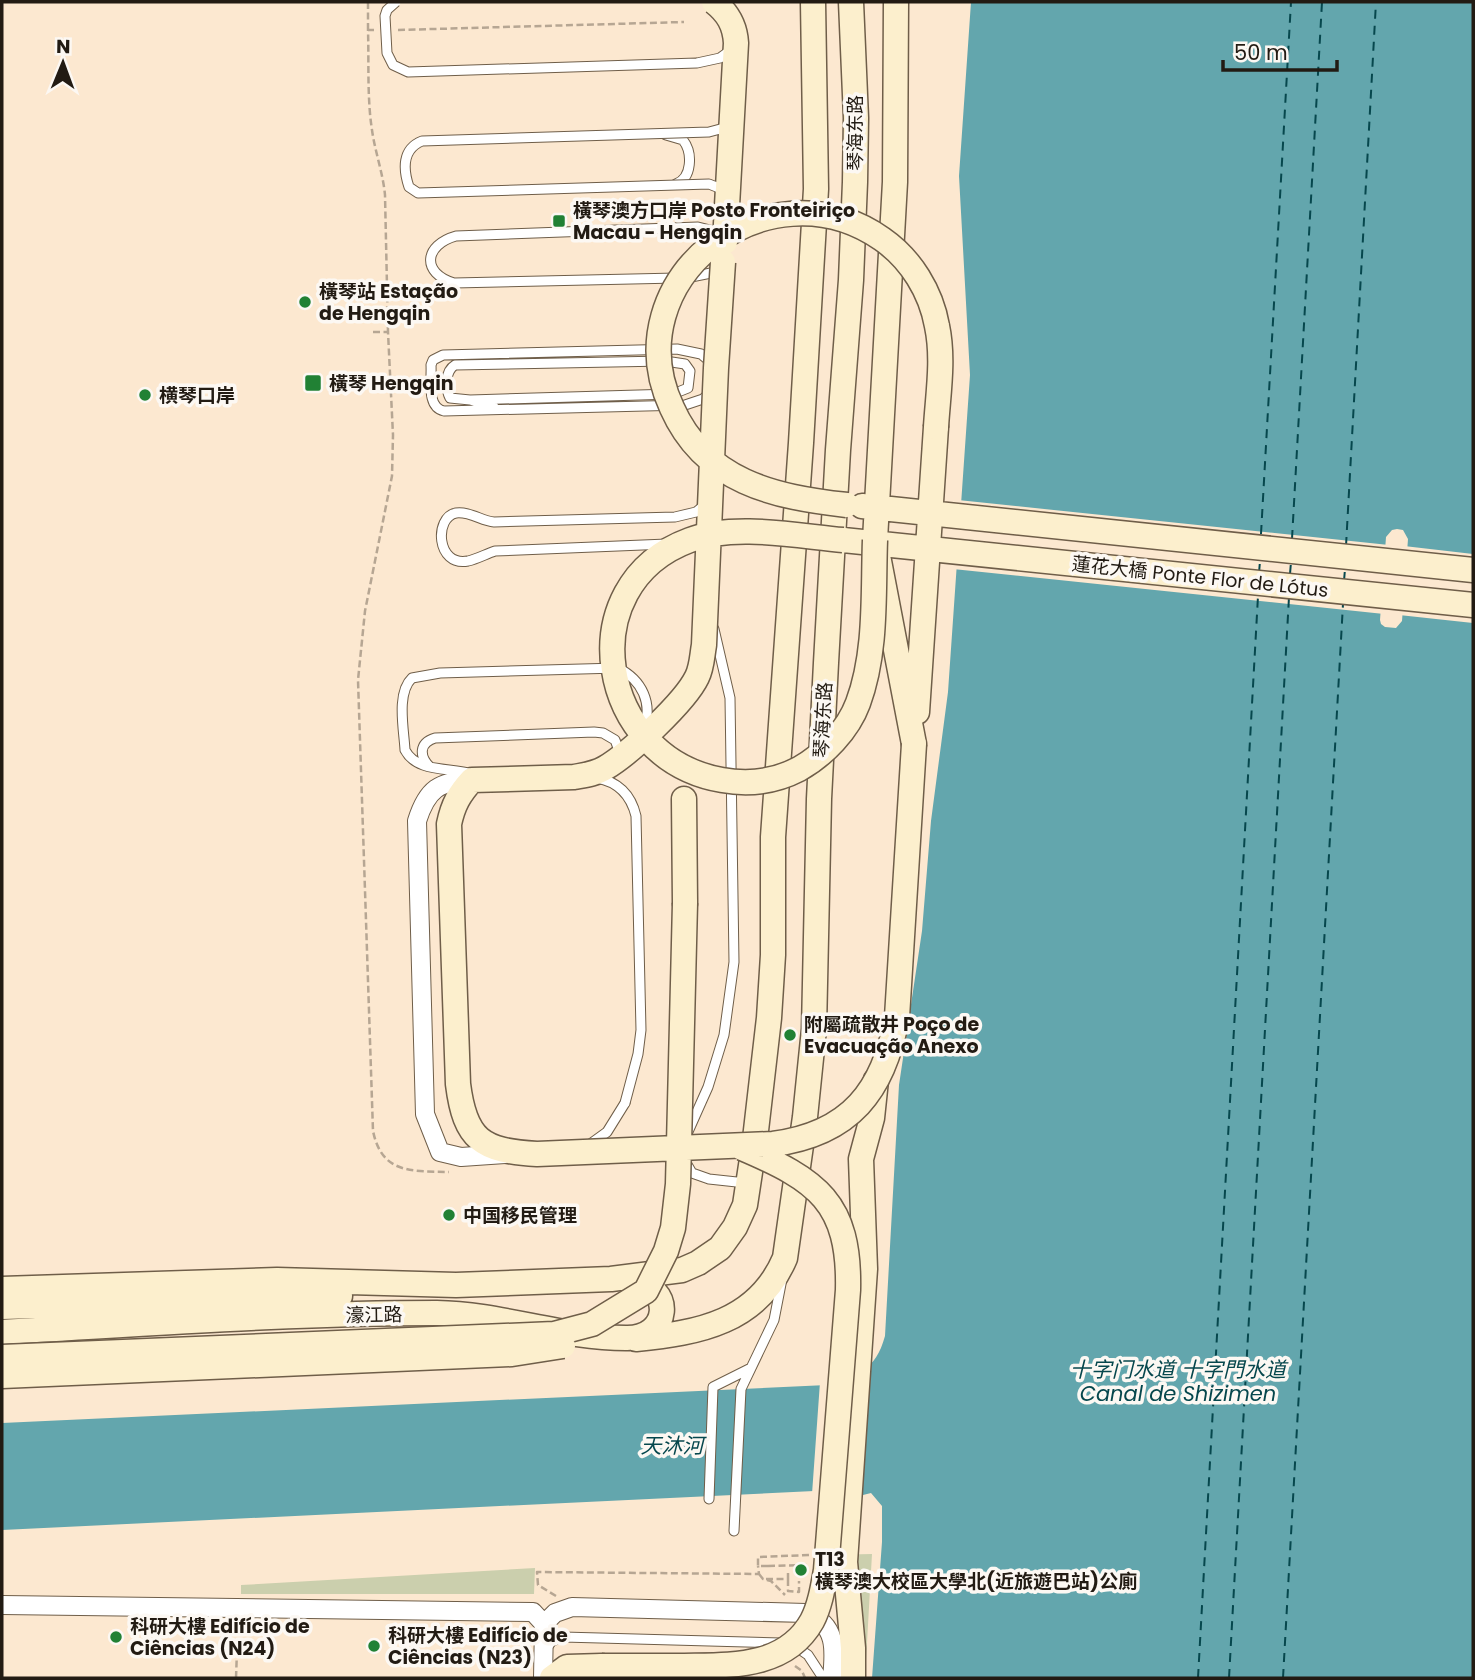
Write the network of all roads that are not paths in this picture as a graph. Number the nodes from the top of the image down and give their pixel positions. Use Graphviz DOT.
graph roads {
  1 [pos="396,2"];
  2 [pos="714,2"];
  3 [pos="813,2"];
  4 [pos="851,2"];
  5 [pos="896,2"];
  6 [pos="736,43"];
  7 [pos="732,116"];
  8 [pos="663,134"];
  9 [pos="671,186"];
  10 [pos="728,194"];
  11 [pos="815,216"];
  12 [pos="742,218"];
  13 [pos="724,252"];
  14 [pos="564,352"];
  15 [pos="477,365"];
  16 [pos="716,376"];
  17 [pos="470,400"];
  18 [pos="505,410"];
  19 [pos="710,496"];
  20 [pos="875,540"];
  21 [pos="1296,552"];
  22 [pos="702,562"];
  23 [pos="1473,570"];
  24 [pos="1292,586"];
  25 [pos="1473,605"];
  26 [pos="640,742"];
  27 [pos="914,744"];
  28 [pos="616,761"];
  29 [pos="430,767"];
  30 [pos="574,777"];
  31 [pos="480,779"];
  32 [pos="684,799"];
  33 [pos="876,1080"];
  34 [pos="589,1145"];
  35 [pos="735,1145"];
  36 [pos="512,1153"];
  37 [pos="746,1194"];
  38 [pos="785,1258"];
  39 [pos="611,1279"];
  40 [pos="456,1285"];
  41 [pos="2,1289"];
  42 [pos="646,1291"];
  43 [pos="2,1307"];
  44 [pos="293,1308"];
  45 [pos="2,1332"];
  46 [pos="636,1339"];
  47 [pos="2,1357"];
  48 [pos="750,1369"];
  49 [pos="2,1376"];
  50 [pos="709,1499"];
  51 [pos="734,1531"];
  52 [pos="2,1605"];
  53 [pos="539,1618"];
  54 [pos="543,1652"];
  55 [pos="543,1678"];
  56 [pos="552,1678"];
  57 [pos="822,1678"];
  58 [pos="832,1678"];
  59 [pos="853,1678"];
  1 -- 6 [label="lane, bridge"];
  2 -- 6 [label="main road, bridge"];
  3 -- 11 [label="main road, 琴海东路"];
  4 -- 38 [label="main road, 琴海东路"];
  5 -- 20 [label="main road, 蓮花大橋 Ponte Flor de Lótus, bridge"];
  6 -- 7 [label="main road, bridge"];
  7 -- 8 [label="lane, bridge"];
  7 -- 10 [label="main road, bridge"];
  8 -- 9 [label="lane, bridge"];
  8 -- 9 [label="lane, bridge"];
  9 -- 10 [label="lane, bridge"];
  10 -- 13 [label="main road, bridge"];
  11 -- 12 [label="lane"];
  11 -- 37 [label="main road, 琴海东路"];
  13 -- 13 [label="lane, bridge"];
  13 -- 16 [label="main road, bridge"];
  14 -- 15 [label="lane"];
  14 -- 16 [label="lane"];
  14 -- 18 [label="lane"];
  15 -- 17 [label="lane"];
  15 -- 17 [label="lane, bridge"];
  16 -- 18 [label="lane, bridge"];
  16 -- 19 [label="main road, bridge"];
  17 -- 18 [label="lane"];
  19 -- 22 [label="main road, bridge"];
  19 -- 22 [label="lane, bridge"];
  20 -- 24 [label="main road, 蓮花大橋 Ponte Flor de Lótus, bridge"];
  20 -- 27 [label="main road, 蓮花大橋 Ponte Flor de Lótus, bridge"];
  21 -- 23 [label="main road, 蓮花大橋 Ponte Flor de Lótus"];
  21 -- 24 [label="main road"];
  21 -- 27 [label="main road, 蓮花大橋 Ponte Flor de Lótus, bridge"];
  22 -- 26 [label="main road, bridge"];
  22 -- 37 [label="lane"];
  24 -- 25 [label="main road, 蓮花大橋 Ponte Flor de Lótus"];
  26 -- 28 [label="main road, bridge"];
  26 -- 29 [label="lane, bridge"];
  27 -- 33 [label="main road, 蓮花大橋 Ponte Flor de Lótus, bridge"];
  28 -- 29 [label="lane, bridge"];
  28 -- 30 [label="main road, bridge"];
  29 -- 31 [label="lane, bridge"];
  30 -- 31 [label="main road, bridge"];
  30 -- 34 [label="lane, bridge"];
  31 -- 36 [label="main road, bridge"];
  31 -- 36 [label="street, bridge"];
  32 -- 42 [label="main road, bridge"];
  33 -- 35 [label="main road, 蓮花大橋 Ponte Flor de Lótus, bridge"];
  33 -- 59 [label="main road"];
  35 -- 36 [label="main road, 蓮花大橋 Ponte Flor de Lótus, bridge"];
  35 -- 56 [label="main road, bridge"];
  37 -- 39 [label="main road"];
  38 -- 46 [label="main road, 琴海东路"];
  38 -- 48 [label="lane"];
  39 -- 40 [label="main road"];
  39 -- 46 [label="main road"];
  40 -- 41 [label="main road"];
  40 -- 44 [label="main road"];
  42 -- 47 [label="main road, bridge"];
  42 -- 49 [label="main road, bridge"];
  43 -- 44 [label="main road, 濠江路"];
  44 -- 45 [label="main road, 濠江路"];
  44 -- 46 [label="main road, 濠江路"];
  48 -- 50 [label="lane"];
  48 -- 51 [label="lane"];
  52 -- 53 [label="street"];
  53 -- 54 [label="street"];
  53 -- 58 [label="street"];
  54 -- 55 [label="street"];
  54 -- 57 [label="lane"];
}
